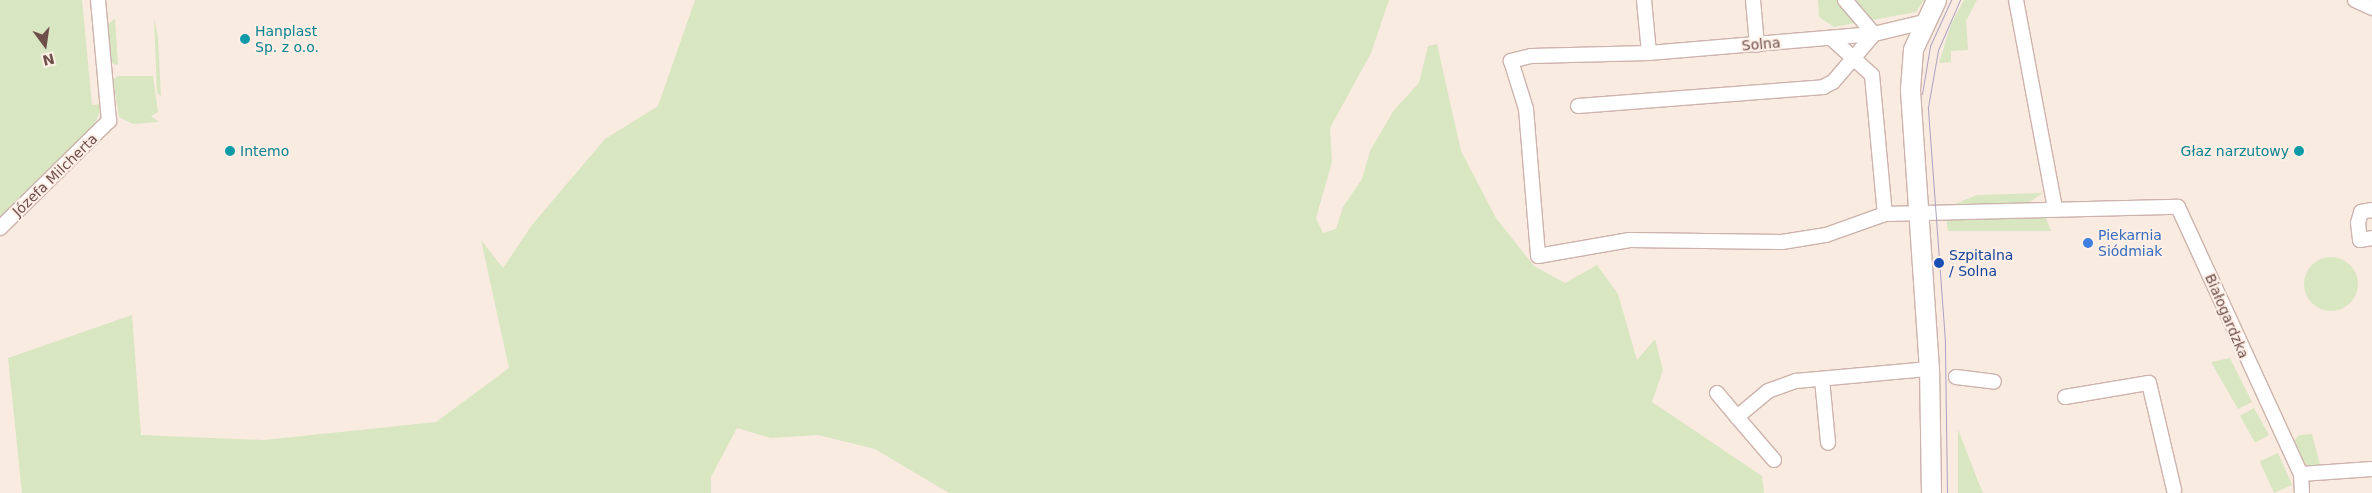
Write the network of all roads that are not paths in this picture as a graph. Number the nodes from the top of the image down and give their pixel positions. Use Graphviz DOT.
graph roads {
  1 [pos="98,0"];
  2 [pos="1644,0"];
  3 [pos="1753,0"];
  4 [pos="1846,0"];
  5 [pos="1936,0"];
  6 [pos="2016,0"];
  7 [pos="2355,0"];
  8 [pos="2372,8"];
  9 [pos="1924,22"];
  10 [pos="1874,34"];
  11 [pos="1831,38"];
  12 [pos="1757,45"];
  13 [pos="1649,53"];
  14 [pos="1856,57"];
  15 [pos="1578,106"];
  16 [pos="2055,209"];
  17 [pos="2372,210"];
  18 [pos="1917,212"];
  19 [pos="1885,214"];
  20 [pos="0,228"];
  21 [pos="2372,238"];
  22 [pos="1929,370"];
  23 [pos="1956,377"];
  24 [pos="1822,379"];
  25 [pos="1994,382"];
  26 [pos="1717,393"];
  27 [pos="2065,397"];
  28 [pos="1737,417"];
  29 [pos="1828,443"];
  30 [pos="1774,460"];
  31 [pos="2372,469"];
  32 [pos="2301,474"];
  33 [pos="2174,490"];
  34 [pos="1930,493"];
  35 [pos="2302,493"];
  1 -- 20 [label="street, Józefa Milcherta"];
  2 -- 13 [label="street"];
  3 -- 12 [label="street"];
  4 -- 10 [label="street"];
  5 -- 9 [label="street"];
  6 -- 16 [label="street"];
  7 -- 8 [label="street"];
  9 -- 10 [label="street, Solna"];
  9 -- 18 [label="street"];
  10 -- 11 [label="street, Solna"];
  10 -- 14 [label="street"];
  11 -- 12 [label="street, Solna"];
  11 -- 14 [label="street"];
  12 -- 13 [label="street, Solna"];
  13 -- 19 [label="street, Solna"];
  14 -- 15 [label="street"];
  14 -- 19 [label="street"];
  16 -- 18 [label="street, Białogardzka"];
  16 -- 32 [label="street, Białogardzka"];
  17 -- 21 [label="street"];
  18 -- 19 [label="street, Białogardzka"];
  18 -- 22 [label="street"];
  22 -- 24 [label="street"];
  22 -- 34 [label="street"];
  23 -- 25 [label="street"];
  24 -- 28 [label="street"];
  24 -- 29 [label="street"];
  26 -- 28 [label="street"];
  27 -- 33 [label="street"];
  28 -- 30 [label="street"];
  31 -- 32 [label="street"];
  32 -- 35 [label="street"];
}
